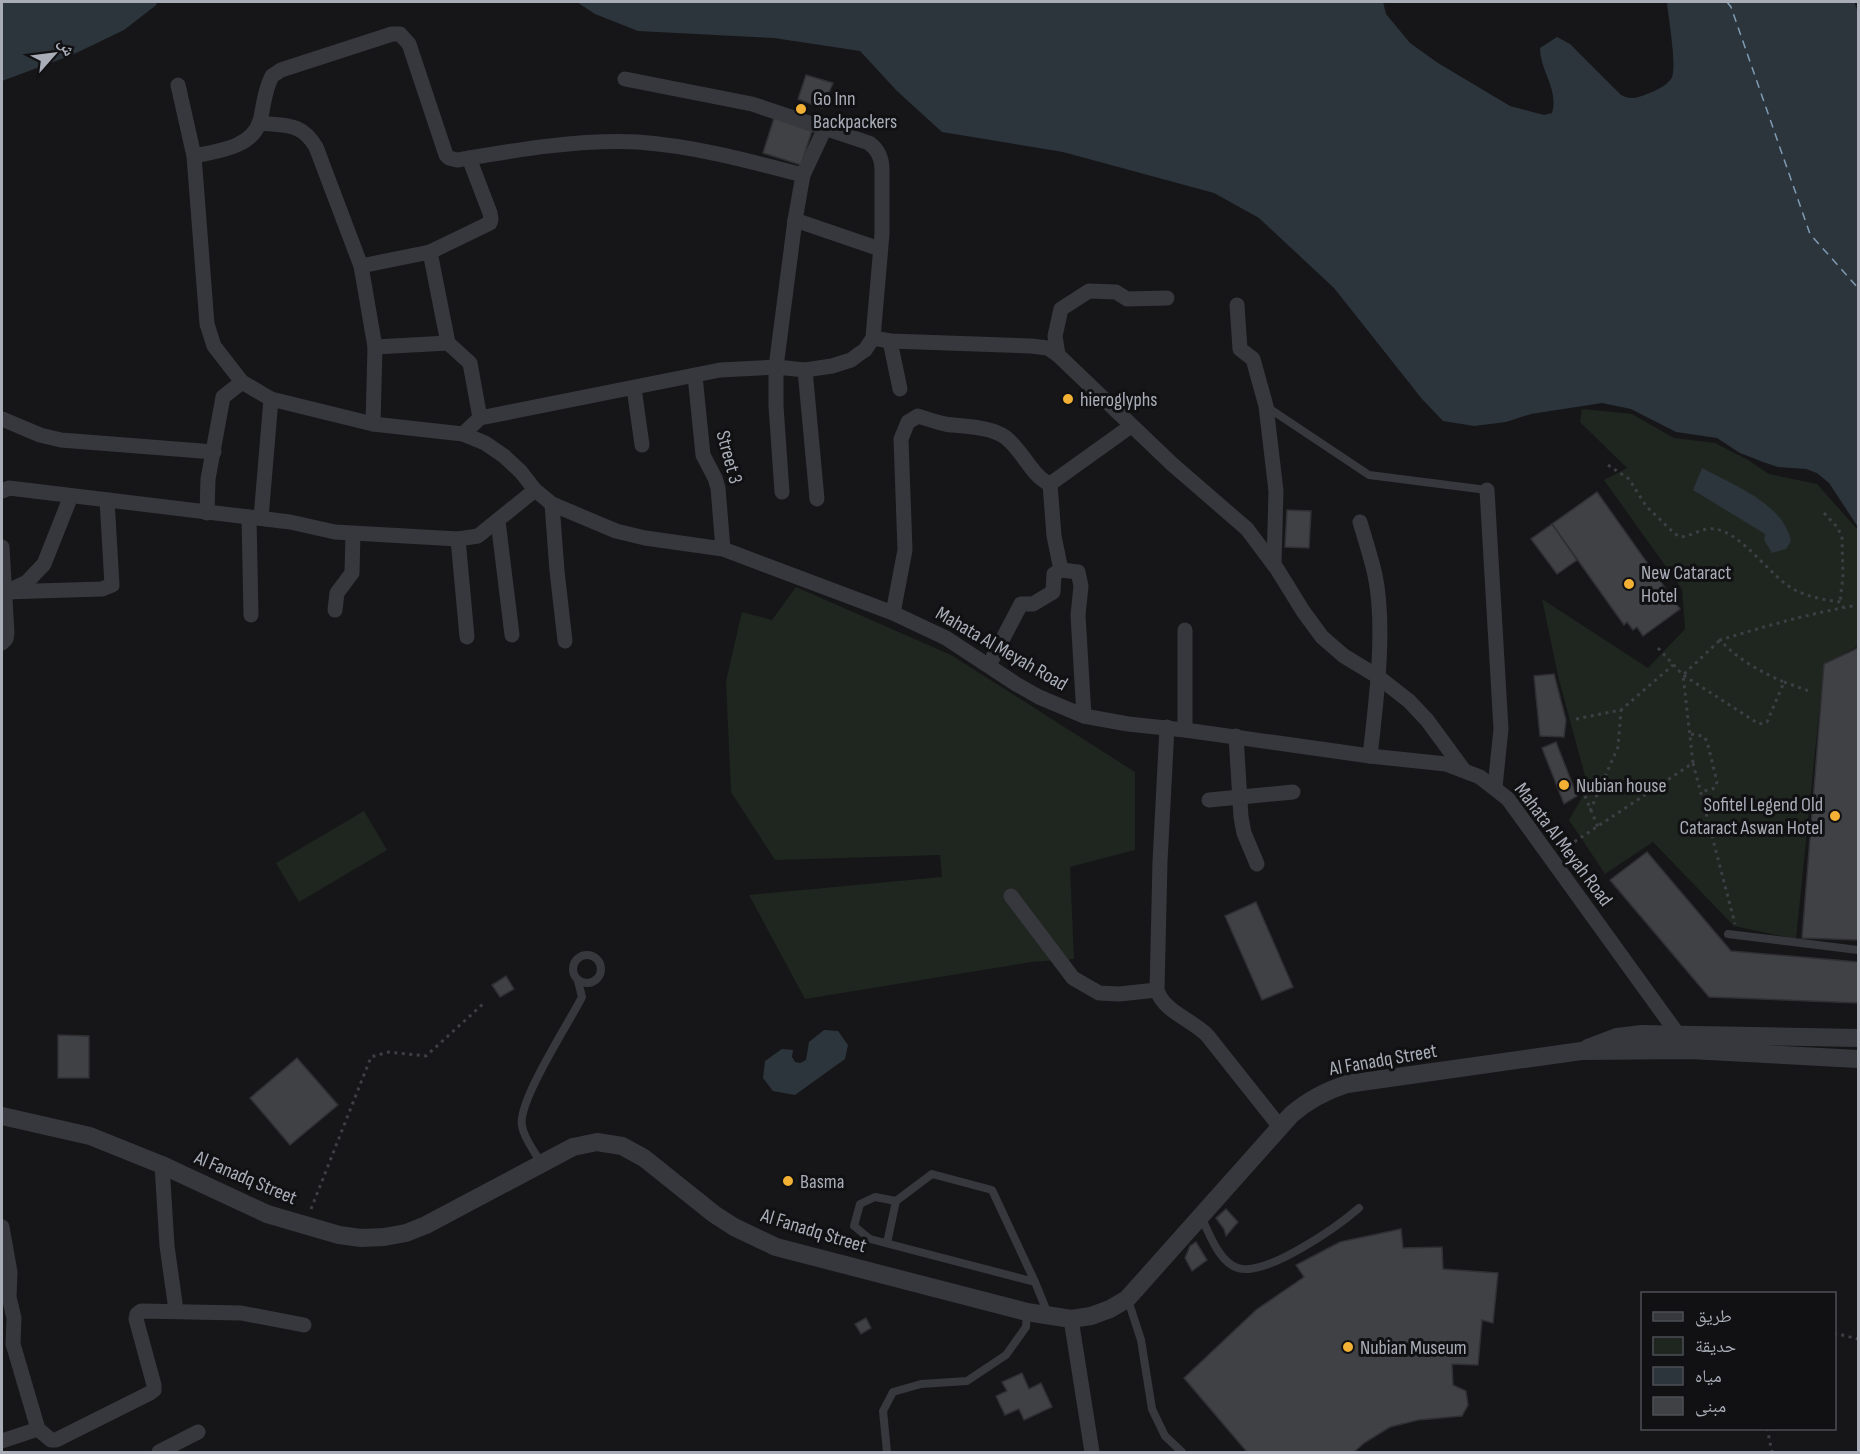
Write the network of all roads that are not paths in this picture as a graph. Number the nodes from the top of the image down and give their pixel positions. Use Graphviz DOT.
graph roads {
  1 [pos="625,79"];
  2 [pos="178,85"];
  3 [pos="259,123"];
  4 [pos="825,128"];
  5 [pos="194,156"];
  6 [pos="469,158"];
  7 [pos="803,175"];
  8 [pos="795,220"];
  9 [pos="880,249"];
  10 [pos="430,252"];
  11 [pos="361,266"];
  12 [pos="1167,298"];
  13 [pos="1237,305"];
  14 [pos="873,338"];
  15 [pos="890,341"];
  16 [pos="448,343"];
  17 [pos="375,347"];
  18 [pos="1058,355"];
  19 [pos="776,367"];
  20 [pos="805,370"];
  21 [pos="695,376"];
  22 [pos="242,382"];
  23 [pos="634,388"];
  24 [pos="900,389"];
  25 [pos="271,399"];
  26 [pos="1266,406"];
  27 [pos="480,418"];
  28 [pos="2,419"];
  29 [pos="373,424"];
  30 [pos="1131,426"];
  31 [pos="463,434"];
  32 [pos="642,445"];
  33 [pos="214,452"];
  34 [pos="1050,484"];
  35 [pos="2,490"];
  36 [pos="535,490"];
  37 [pos="1487,490"];
  38 [pos="782,492"];
  39 [pos="71,496"];
  40 [pos="817,499"];
  41 [pos="107,500"];
  42 [pos="552,504"];
  43 [pos="207,513"];
  44 [pos="255,518"];
  45 [pos="498,521"];
  46 [pos="1360,522"];
  47 [pos="353,534"];
  48 [pos="458,539"];
  49 [pos="2,547"];
  50 [pos="723,549"];
  51 [pos="1274,565"];
  52 [pos="1061,570"];
  53 [pos="4,592"];
  54 [pos="335,610"];
  55 [pos="893,613"];
  56 [pos="251,615"];
  57 [pos="1185,630"];
  58 [pos="512,635"];
  59 [pos="467,637"];
  60 [pos="565,641"];
  61 [pos="2,643"];
  62 [pos="989,665"];
  63 [pos="1377,676"];
  64 [pos="1084,716"];
  65 [pos="1167,727"];
  66 [pos="1185,729"];
  67 [pos="1236,736"];
  68 [pos="1370,756"];
  69 [pos="1463,769"];
  70 [pos="1495,787"];
  71 [pos="1293,792"];
  72 [pos="1239,797"];
  73 [pos="1209,800"];
  74 [pos="1257,864"];
  75 [pos="1011,896"];
  76 [pos="1728,934"];
  77 [pos="1858,950"];
  78 [pos="578,981"];
  79 [pos="1157,990"];
  80 [pos="1677,1033"];
  81 [pos="1858,1038"];
  82 [pos="1689,1050"];
  83 [pos="1581,1051"];
  84 [pos="1858,1059"];
  85 [pos="2,1116"];
  86 [pos="1280,1127"];
  87 [pos="541,1163"];
  88 [pos="162,1165"];
  89 [pos="896,1201"];
  90 [pos="1359,1208"];
  91 [pos="1201,1217"];
  92 [pos="2,1227"];
  93 [pos="887,1242"];
  94 [pos="1035,1282"];
  95 [pos="1127,1299"];
  96 [pos="176,1310"];
  97 [pos="1027,1312"];
  98 [pos="1048,1315"];
  99 [pos="1071,1319"];
  100 [pos="303,1325"];
  101 [pos="38,1429"];
  102 [pos="198,1432"];
  103 [pos="7,1444"];
  104 [pos="159,1452"];
  105 [pos="887,1452"];
  106 [pos="1092,1452"];
  107 [pos="1182,1452"];
  1 -- 4 [label="street"];
  2 -- 5 [label="street"];
  3 -- 5 [label="street"];
  3 -- 6 [label="street"];
  3 -- 11 [label="street"];
  4 -- 7 [label="street"];
  4 -- 9 [label="street"];
  5 -- 22 [label="street"];
  6 -- 7 [label="street"];
  6 -- 10 [label="street"];
  7 -- 8 [label="street"];
  8 -- 9 [label="street"];
  8 -- 19 [label="street"];
  9 -- 14 [label="street"];
  10 -- 11 [label="street"];
  10 -- 16 [label="street"];
  11 -- 17 [label="street"];
  12 -- 18 [label="street"];
  13 -- 26 [label="street"];
  14 -- 15 [label="street"];
  14 -- 20 [label="street"];
  15 -- 18 [label="street"];
  15 -- 24 [label="street"];
  16 -- 17 [label="street"];
  16 -- 27 [label="street"];
  17 -- 29 [label="street"];
  18 -- 30 [label="street"];
  19 -- 20 [label="street"];
  19 -- 21 [label="street"];
  19 -- 38 [label="street"];
  20 -- 40 [label="street"];
  21 -- 23 [label="street"];
  21 -- 50 [label="street, Street 3"];
  22 -- 25 [label="street, Mahata Al Meyah Road"];
  22 -- 33 [label="street"];
  23 -- 27 [label="street"];
  23 -- 32 [label="street"];
  25 -- 29 [label="street, Mahata Al Meyah Road"];
  25 -- 44 [label="street"];
  26 -- 37 [label="lane"];
  26 -- 51 [label="street"];
  27 -- 31 [label="street"];
  28 -- 33 [label="street"];
  29 -- 31 [label="street, Mahata Al Meyah Road"];
  30 -- 34 [label="street"];
  30 -- 51 [label="street"];
  31 -- 36 [label="street, Mahata Al Meyah Road"];
  33 -- 43 [label="street"];
  34 -- 52 [label="street"];
  34 -- 55 [label="street"];
  35 -- 39 [label="street"];
  36 -- 42 [label="street, Mahata Al Meyah Road"];
  36 -- 45 [label="street"];
  37 -- 70 [label="street"];
  39 -- 41 [label="street"];
  39 -- 53 [label="street"];
  41 -- 43 [label="street"];
  41 -- 53 [label="street"];
  42 -- 50 [label="street, Mahata Al Meyah Road"];
  42 -- 60 [label="street"];
  43 -- 44 [label="street"];
  44 -- 47 [label="street"];
  44 -- 56 [label="street"];
  45 -- 48 [label="street"];
  45 -- 58 [label="street"];
  46 -- 63 [label="street"];
  47 -- 48 [label="street"];
  47 -- 54 [label="street"];
  48 -- 59 [label="street"];
  49 -- 53 [label="street"];
  50 -- 55 [label="street, Mahata Al Meyah Road"];
  51 -- 63 [label="street"];
  52 -- 62 [label="street"];
  52 -- 64 [label="street"];
  53 -- 61 [label="street"];
  55 -- 62 [label="street, Mahata Al Meyah Road"];
  57 -- 66 [label="street"];
  62 -- 64 [label="street, Mahata Al Meyah Road"];
  63 -- 68 [label="street"];
  63 -- 69 [label="street"];
  64 -- 65 [label="street, Mahata Al Meyah Road"];
  65 -- 66 [label="street, Mahata Al Meyah Road"];
  65 -- 79 [label="street"];
  66 -- 67 [label="street, Mahata Al Meyah Road"];
  67 -- 68 [label="street, Mahata Al Meyah Road"];
  67 -- 72 [label="street"];
  68 -- 69 [label="street, Mahata Al Meyah Road"];
  69 -- 70 [label="street, Mahata Al Meyah Road"];
  70 -- 80 [label="street, Mahata Al Meyah Road"];
  71 -- 72 [label="street"];
  72 -- 73 [label="street"];
  72 -- 74 [label="street"];
  75 -- 79 [label="street"];
  76 -- 77 [label="lane"];
  78 -- 87 [label="lane"];
  79 -- 86 [label="street"];
  80 -- 81 [label="street, Al Fanadq Street"];
  80 -- 82 [label="street, Mahata Al Meyah Road"];
  80 -- 83 [label="street, Al Fanadq Street"];
  82 -- 83 [label="street, Al Fanadq Street"];
  82 -- 84 [label="street, Al Fanadq Street"];
  83 -- 86 [label="street, Al Fanadq Street"];
  85 -- 88 [label="street, Al Fanadq Street"];
  86 -- 91 [label="street, Al Fanadq Street"];
  87 -- 88 [label="street, Al Fanadq Street"];
  87 -- 97 [label="street, Al Fanadq Street"];
  88 -- 96 [label="street"];
  89 -- 93 [label="lane"];
  89 -- 93 [label="lane"];
  89 -- 94 [label="lane"];
  90 -- 91 [label="lane"];
  91 -- 95 [label="street, Al Fanadq Street"];
  92 -- 101 [label="street"];
  93 -- 94 [label="lane"];
  94 -- 98 [label="lane"];
  95 -- 99 [label="street, Al Fanadq Street"];
  95 -- 107 [label="lane"];
  96 -- 100 [label="street"];
  96 -- 101 [label="street"];
  97 -- 98 [label="street, Al Fanadq Street"];
  97 -- 105 [label="lane"];
  98 -- 99 [label="street, Al Fanadq Street"];
  99 -- 106 [label="street"];
  101 -- 103 [label="street"];
  102 -- 104 [label="street"];
}
